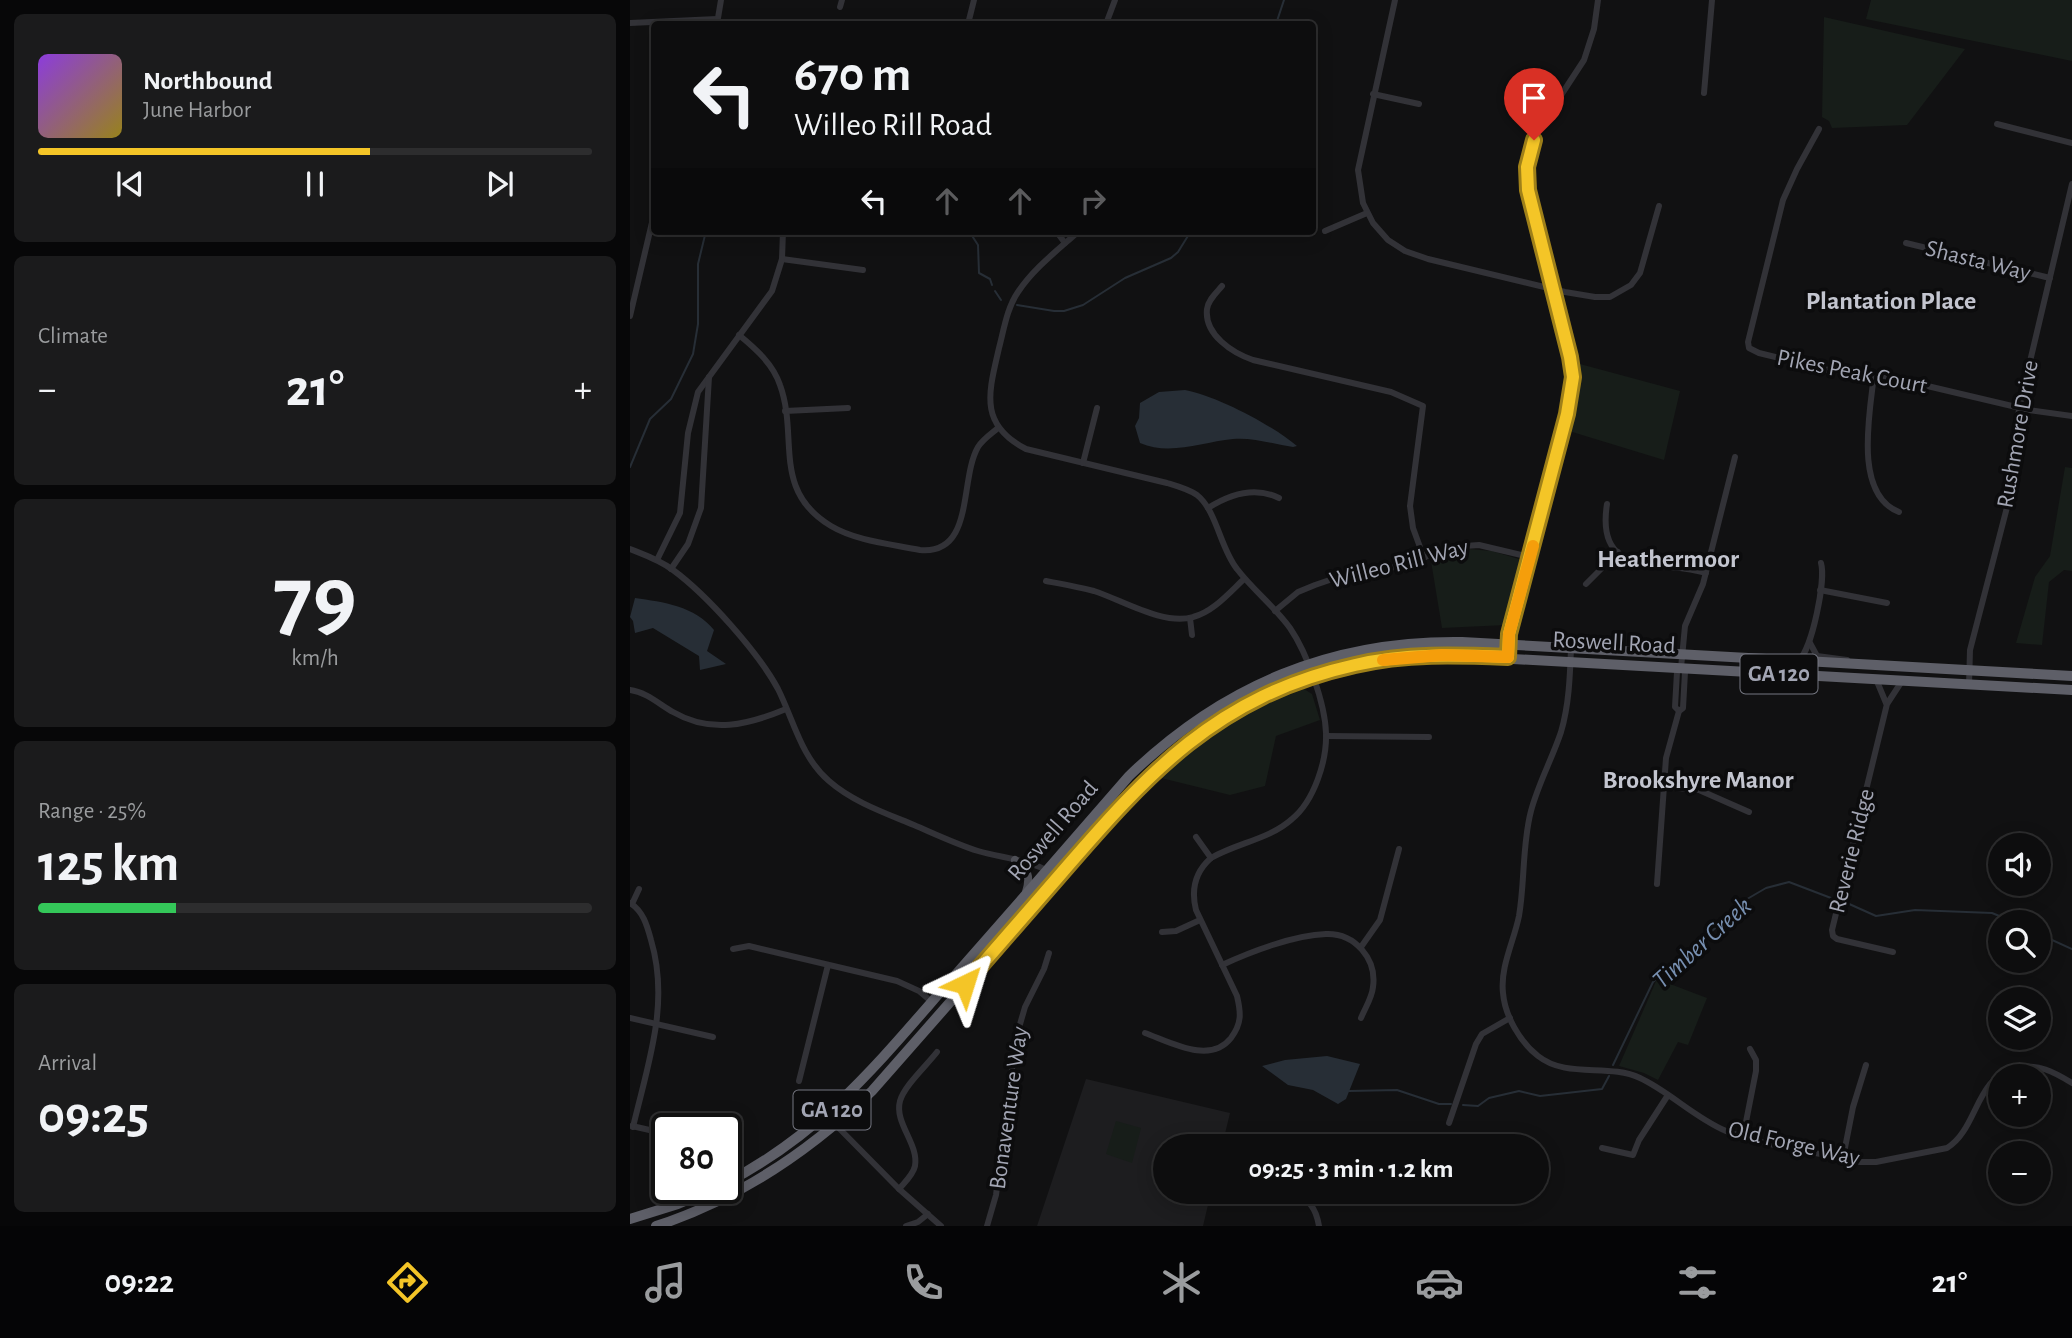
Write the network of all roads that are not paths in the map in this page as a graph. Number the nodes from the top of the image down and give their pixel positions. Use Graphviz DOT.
graph roads {
  1 [pos="721,0"];
  2 [pos="974,0"];
  3 [pos="1115,0"];
  4 [pos="1395,0"];
  5 [pos="1598,0"];
  6 [pos="1712,0"];
  7 [pos="717,21"];
  8 [pos="969,21"];
  9 [pos="1107,21"];
  10 [pos="630,23"];
  11 [pos="651,23"];
  12 [pos="1704,93"];
  13 [pos="1373,94"];
  14 [pos="1419,104"];
  15 [pos="1997,124"];
  16 [pos="1819,129"];
  17 [pos="2072,143"];
  18 [pos="2072,184"];
  19 [pos="1659,206"];
  20 [pos="1367,212"];
  21 [pos="651,227"];
  22 [pos="1325,231"];
  23 [pos="782,235"];
  24 [pos="1059,235"];
  25 [pos="1074,235"];
  26 [pos="1065,243"];
  27 [pos="1906,243"];
  28 [pos="782,259"];
  29 [pos="863,270"];
  30 [pos="2049,278"];
  31 [pos="1222,286"];
  32 [pos="1551,289"];
  33 [pos="630,316"];
  34 [pos="739,335"];
  35 [pos="1874,375"];
  36 [pos="709,377"];
  37 [pos="848,408"];
  38 [pos="1097,408"];
  39 [pos="2019,408"];
  40 [pos="785,411"];
  41 [pos="2072,416"];
  42 [pos="998,428"];
  43 [pos="1735,457"];
  44 [pos="1083,463"];
  45 [pos="1279,498"];
  46 [pos="1607,504"];
  47 [pos="1208,508"];
  48 [pos="1899,512"];
  49 [pos="630,549"];
  50 [pos="1618,552"];
  51 [pos="1530,557"];
  52 [pos="1424,558"];
  53 [pos="657,560"];
  54 [pos="1821,563"];
  55 [pos="671,569"];
  56 [pos="1706,573"];
  57 [pos="1244,579"];
  58 [pos="1046,581"];
  59 [pos="1586,583"];
  60 [pos="1820,590"];
  61 [pos="1887,603"];
  62 [pos="1275,611"];
  63 [pos="1190,618"];
  64 [pos="1192,635"];
  65 [pos="1810,641"];
  66 [pos="1509,644"];
  67 [pos="1571,648"];
  68 [pos="1682,654"];
  69 [pos="1508,657"];
  70 [pos="1570,661"];
  71 [pos="1797,661"];
  72 [pos="1307,664"];
  73 [pos="1864,665"];
  74 [pos="1681,668"];
  75 [pos="1968,671"];
  76 [pos="2072,676"];
  77 [pos="1311,677"];
  78 [pos="1876,680"];
  79 [pos="1902,681"];
  80 [pos="1969,685"];
  81 [pos="630,690"];
  82 [pos="2072,690"];
  83 [pos="1887,704"];
  84 [pos="786,709"];
  85 [pos="1326,736"];
  86 [pos="1429,737"];
  87 [pos="1664,787"];
  88 [pos="1749,813"];
  89 [pos="1196,837"];
  90 [pos="1399,849"];
  91 [pos="1211,858"];
  92 [pos="1015,860"];
  93 [pos="1048,870"];
  94 [pos="1058,878"];
  95 [pos="1657,884"];
  96 [pos="639,889"];
  97 [pos="1025,896"];
  98 [pos="631,903"];
  99 [pos="1200,920"];
  100 [pos="1163,932"];
  101 [pos="1361,947"];
  102 [pos="733,949"];
  103 [pos="1893,952"];
  104 [pos="1049,953"];
  105 [pos="828,965"];
  106 [pos="1222,965"];
  107 [pos="932,1002"];
  108 [pos="630,1018"];
  109 [pos="1361,1018"];
  110 [pos="1510,1018"];
  111 [pos="657,1024"];
  112 [pos="1144,1033"];
  113 [pos="713,1037"];
  114 [pos="1750,1049"];
  115 [pos="937,1052"];
  116 [pos="1866,1065"];
  117 [pos="799,1081"];
  118 [pos="2072,1083"];
  119 [pos="1668,1095"];
  120 [pos="827,1115"];
  121 [pos="1450,1124"];
  122 [pos="632,1126"];
  123 [pos="836,1126"];
  124 [pos="651,1130"];
  125 [pos="1743,1137"];
  126 [pos="1602,1148"];
  127 [pos="1843,1158"];
  128 [pos="742,1173"];
  129 [pos="899,1189"];
  130 [pos="680,1204"];
  131 [pos="1312,1204"];
  132 [pos="928,1214"];
  133 [pos="630,1219"];
  134 [pos="656,1226"];
  135 [pos="906,1226"];
  136 [pos="940,1226"];
  137 [pos="987,1226"];
  138 [pos="1319,1226"];
  1 -- 7 [label="street"];
  2 -- 8 [label="street"];
  3 -- 9 [label="street"];
  4 -- 13 [label="street"];
  5 -- 32 [label="street"];
  6 -- 12 [label="street"];
  10 -- 11 [label="street"];
  13 -- 14 [label="street"];
  13 -- 20 [label="street"];
  15 -- 17 [label="street"];
  16 -- 35 [label="street, Pikes Peak Court"];
  18 -- 30 [label="street, Rushmore Drive"];
  19 -- 32 [label="street"];
  20 -- 22 [label="street"];
  20 -- 32 [label="street"];
  21 -- 33 [label="street"];
  23 -- 28 [label="street"];
  24 -- 26 [label="street"];
  25 -- 26 [label="street"];
  26 -- 42 [label="street"];
  27 -- 30 [label="street, Shasta Way"];
  28 -- 29 [label="street"];
  28 -- 34 [label="street"];
  30 -- 39 [label="street, Rushmore Drive"];
  31 -- 52 [label="street"];
  32 -- 51 [label="street"];
  34 -- 36 [label="street"];
  34 -- 40 [label="street"];
  35 -- 39 [label="street, Pikes Peak Court"];
  35 -- 48 [label="street"];
  36 -- 53 [label="street"];
  36 -- 55 [label="street"];
  37 -- 40 [label="street"];
  38 -- 44 [label="street"];
  39 -- 41 [label="street, Pikes Peak Court"];
  39 -- 75 [label="street, Rushmore Drive"];
  40 -- 42 [label="street"];
  42 -- 44 [label="street"];
  43 -- 56 [label="street"];
  44 -- 47 [label="street"];
  45 -- 47 [label="street"];
  46 -- 50 [label="street"];
  47 -- 57 [label="street"];
  49 -- 53 [label="street"];
  50 -- 56 [label="street"];
  50 -- 59 [label="street"];
  51 -- 52 [label="street, Willeo Rill Way"];
  51 -- 66 [label="street"];
  52 -- 62 [label="street, Willeo Rill Way"];
  53 -- 55 [label="street"];
  54 -- 60 [label="street"];
  55 -- 84 [label="street"];
  56 -- 68 [label="street"];
  57 -- 62 [label="street"];
  57 -- 63 [label="street"];
  58 -- 63 [label="street"];
  60 -- 61 [label="street"];
  60 -- 65 [label="street"];
  62 -- 72 [label="street"];
  63 -- 64 [label="street"];
  65 -- 71 [label="street"];
  65 -- 73 [label="street"];
  66 -- 67 [label="highway, Roswell Road / GA 120"];
  66 -- 69 [label="street"];
  66 -- 72 [label="highway, Roswell Road / GA 120"];
  67 -- 68 [label="highway, Roswell Road / GA 120"];
  67 -- 70 [label="street, Old Forge Way"];
  68 -- 71 [label="highway, Roswell Road / GA 120"];
  68 -- 74 [label="street"];
  69 -- 70 [label="highway, Roswell Road / GA 120"];
  69 -- 77 [label="highway, Roswell Road / GA 120"];
  70 -- 74 [label="highway, Roswell Road / GA 120"];
  70 -- 110 [label="street, Old Forge Way"];
  71 -- 73 [label="highway, Roswell Road / GA 120"];
  72 -- 77 [label="street"];
  72 -- 93 [label="highway, Roswell Road / GA 120"];
  73 -- 75 [label="highway, Roswell Road / GA 120"];
  74 -- 78 [label="highway, Roswell Road / GA 120"];
  74 -- 87 [label="street"];
  75 -- 76 [label="highway, Roswell Road / GA 120"];
  75 -- 80 [label="street, Rushmore Drive"];
  77 -- 85 [label="street"];
  77 -- 94 [label="highway, Roswell Road / GA 120"];
  78 -- 79 [label="highway, Roswell Road / GA 120"];
  78 -- 83 [label="street"];
  79 -- 80 [label="highway, Roswell Road / GA 120"];
  79 -- 83 [label="street, Reverie Ridge"];
  80 -- 82 [label="highway, Roswell Road / GA 120"];
  81 -- 84 [label="street"];
  83 -- 103 [label="street, Reverie Ridge"];
  84 -- 92 [label="street"];
  85 -- 86 [label="street"];
  85 -- 91 [label="street"];
  87 -- 88 [label="street"];
  87 -- 95 [label="street"];
  89 -- 91 [label="street"];
  90 -- 101 [label="street"];
  91 -- 99 [label="street"];
  92 -- 93 [label="street"];
  92 -- 97 [label="main road"];
  93 -- 94 [label="street"];
  93 -- 97 [label="highway, Roswell Road / GA 120"];
  94 -- 123 [label="highway, Roswell Road / GA 120"];
  96 -- 98 [label="street"];
  97 -- 107 [label="highway, Roswell Road / GA 120"];
  98 -- 111 [label="street"];
  99 -- 100 [label="street"];
  99 -- 106 [label="street"];
  101 -- 106 [label="street"];
  101 -- 109 [label="street"];
  102 -- 105 [label="street"];
  104 -- 137 [label="street, Bonaventure Way"];
  105 -- 107 [label="street"];
  105 -- 117 [label="street"];
  106 -- 112 [label="street"];
  107 -- 120 [label="highway, Roswell Road / GA 120"];
  108 -- 111 [label="street"];
  110 -- 119 [label="street, Old Forge Way"];
  110 -- 121 [label="street"];
  111 -- 113 [label="street"];
  111 -- 122 [label="street"];
  114 -- 125 [label="street"];
  115 -- 129 [label="street"];
  116 -- 127 [label="street"];
  118 -- 127 [label="street, Old Forge Way"];
  119 -- 125 [label="street, Old Forge Way"];
  119 -- 126 [label="street"];
  120 -- 123 [label="street"];
  120 -- 128 [label="highway, Roswell Road / GA 120"];
  122 -- 124 [label="street"];
  123 -- 129 [label="street"];
  123 -- 134 [label="highway, Roswell Road / GA 120"];
  125 -- 127 [label="street, Old Forge Way"];
  129 -- 132 [label="street"];
  130 -- 133 [label="highway"];
  131 -- 138 [label="street"];
  132 -- 135 [label="street"];
  132 -- 136 [label="street"];
}
